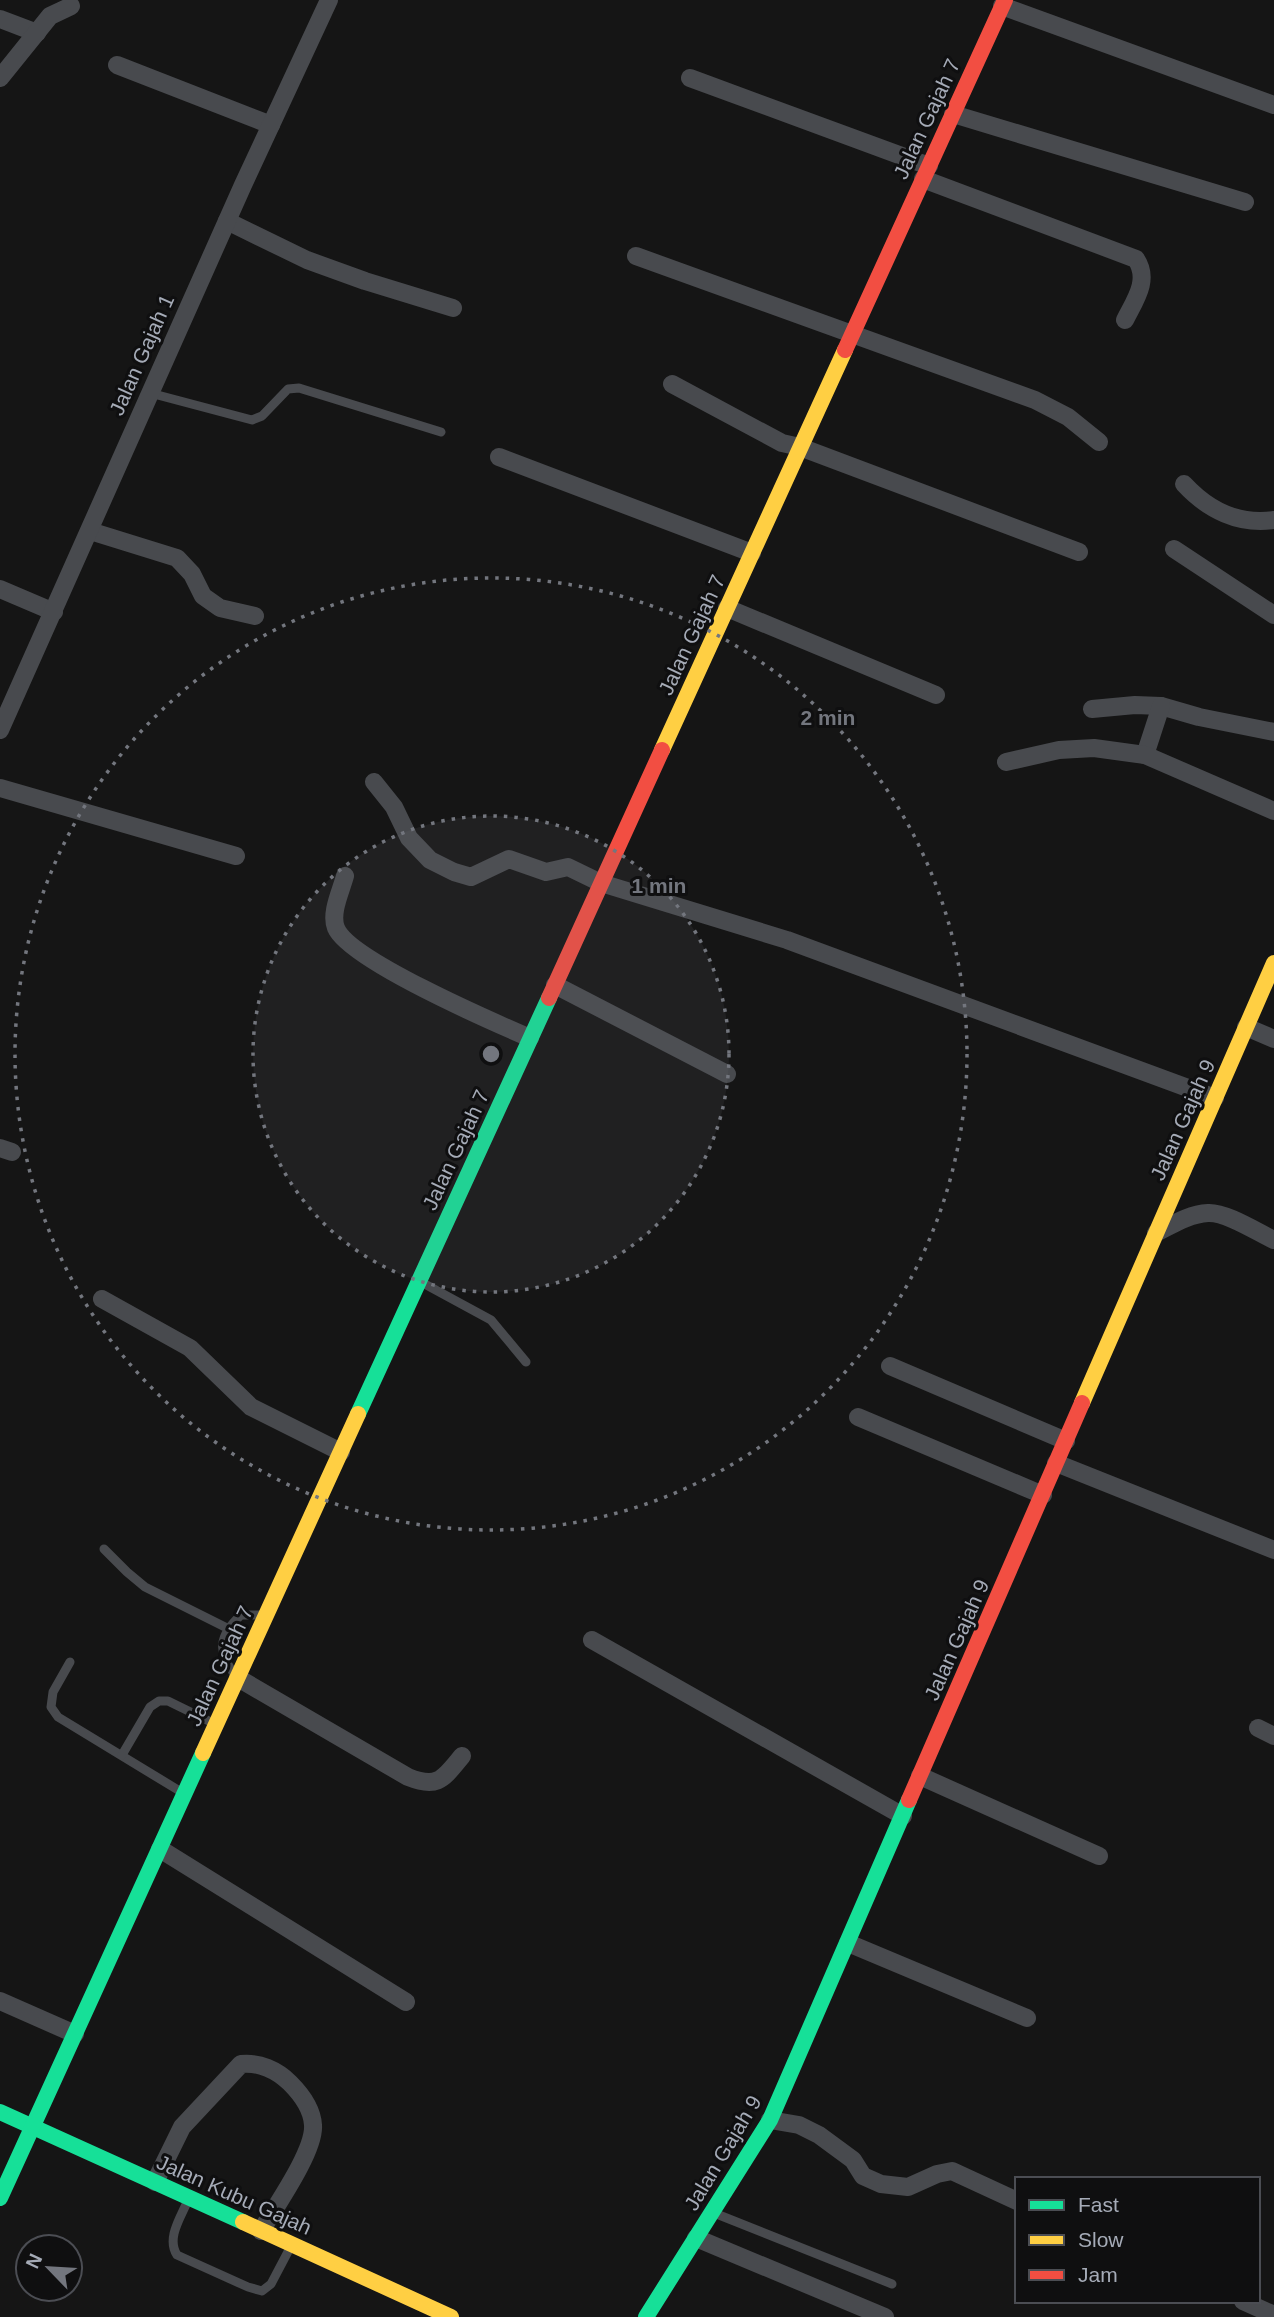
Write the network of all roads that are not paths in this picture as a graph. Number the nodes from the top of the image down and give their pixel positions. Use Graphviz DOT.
graph roads {
  1 [pos="329,0"];
  2 [pos="1004,3"];
  3 [pos="71,6"];
  4 [pos="0,19"];
  5 [pos="37,33"];
  6 [pos="117,65"];
  7 [pos="0,78"];
  8 [pos="690,78"];
  9 [pos="1274,106"];
  10 [pos="953,114"];
  11 [pos="271,125"];
  12 [pos="926,172"];
  13 [pos="1245,202"];
  14 [pos="227,221"];
  15 [pos="636,256"];
  16 [pos="453,308"];
  17 [pos="1125,320"];
  18 [pos="853,333"];
  19 [pos="672,384"];
  20 [pos="150,393"];
  21 [pos="441,432"];
  22 [pos="1099,442"];
  23 [pos="800,447"];
  24 [pos="499,457"];
  25 [pos="1184,484"];
  26 [pos="1274,520"];
  27 [pos="90,531"];
  28 [pos="1174,549"];
  29 [pos="1079,552"];
  30 [pos="752,553"];
  31 [pos="0,589"];
  32 [pos="727,608"];
  33 [pos="54,612"];
  34 [pos="1274,615"];
  35 [pos="255,617"];
  36 [pos="936,695"];
  37 [pos="1161,706"];
  38 [pos="1092,709"];
  39 [pos="0,730"];
  40 [pos="1274,732"];
  41 [pos="1145,755"];
  42 [pos="1006,762"];
  43 [pos="374,782"];
  44 [pos="0,788"];
  45 [pos="1274,811"];
  46 [pos="236,856"];
  47 [pos="345,876"];
  48 [pos="601,883"];
  49 [pos="1274,963"];
  50 [pos="555,985"];
  51 [pos="1246,1027"];
  52 [pos="530,1038"];
  53 [pos="1274,1039"];
  54 [pos="727,1074"];
  55 [pos="1215,1098"];
  56 [pos="1156,1233"];
  57 [pos="1274,1240"];
  58 [pos="419,1281"];
  59 [pos="102,1299"];
  60 [pos="526,1362"];
  61 [pos="890,1366"];
  62 [pos="858,1417"];
  63 [pos="1066,1441"];
  64 [pos="341,1452"];
  65 [pos="1056,1463"];
  66 [pos="1042,1495"];
  67 [pos="104,1549"];
  68 [pos="1274,1550"];
  69 [pos="266,1615"];
  70 [pos="227,1628"];
  71 [pos="592,1640"];
  72 [pos="70,1662"];
  73 [pos="238,1678"];
  74 [pos="216,1725"];
  75 [pos="122,1755"];
  76 [pos="462,1756"];
  77 [pos="920,1776"];
  78 [pos="185,1794"];
  79 [pos="903,1816"];
  80 [pos="160,1849"];
  81 [pos="1099,1856"];
  82 [pos="848,1943"];
  83 [pos="0,2001"];
  84 [pos="406,2002"];
  85 [pos="1027,2018"];
  86 [pos="75,2034"];
  87 [pos="0,2112"];
  88 [pos="770,2120"];
  89 [pos="32,2127"];
  90 [pos="155,2182"];
  91 [pos="0,2198"];
  92 [pos="189,2198"];
  93 [pos="1015,2200"];
  94 [pos="713,2212"];
  95 [pos="261,2231"];
  96 [pos="696,2238"];
  97 [pos="292,2245"];
  98 [pos="891,2284"];
  99 [pos="1247,2303"];
  100 [pos="1274,2315"];
  101 [pos="451,2317"];
  102 [pos="646,2317"];
  103 [pos="885,2317"];
  1 -- 11 [label="street, Jalan Gajah 1"];
  2 -- 9 [label="street"];
  2 -- 10 [label="street, Jalan Gajah 7"];
  3 -- 5 [label="street"];
  4 -- 5 [label="street"];
  5 -- 7 [label="street"];
  6 -- 11 [label="street"];
  8 -- 12 [label="street"];
  10 -- 12 [label="street, Jalan Gajah 7"];
  10 -- 13 [label="street"];
  11 -- 14 [label="street, Jalan Gajah 1"];
  12 -- 17 [label="street"];
  12 -- 18 [label="street, Jalan Gajah 7"];
  14 -- 16 [label="street"];
  14 -- 20 [label="street, Jalan Gajah 1"];
  15 -- 18 [label="street"];
  18 -- 22 [label="street"];
  18 -- 23 [label="street, Jalan Gajah 7"];
  19 -- 23 [label="street"];
  20 -- 21 [label="lane"];
  20 -- 27 [label="street, Jalan Gajah 1"];
  23 -- 29 [label="street"];
  23 -- 30 [label="street, Jalan Gajah 7"];
  24 -- 30 [label="street"];
  25 -- 26 [label="street"];
  27 -- 33 [label="street, Jalan Gajah 1"];
  27 -- 35 [label="street"];
  28 -- 34 [label="street"];
  30 -- 32 [label="street, Jalan Gajah 7"];
  31 -- 33 [label="street"];
  32 -- 36 [label="street"];
  32 -- 48 [label="street, Jalan Gajah 7"];
  33 -- 39 [label="street, Jalan Gajah 1"];
  37 -- 38 [label="street"];
  37 -- 40 [label="street"];
  37 -- 41 [label="street"];
  41 -- 42 [label="street"];
  41 -- 45 [label="street"];
  43 -- 48 [label="street"];
  44 -- 46 [label="street"];
  47 -- 52 [label="street"];
  48 -- 50 [label="street, Jalan Gajah 7"];
  48 -- 55 [label="street"];
  49 -- 51 [label="street, Jalan Gajah 9"];
  50 -- 52 [label="street, Jalan Gajah 7"];
  50 -- 54 [label="street"];
  51 -- 53 [label="street"];
  51 -- 55 [label="street, Jalan Gajah 9"];
  52 -- 58 [label="street, Jalan Gajah 7"];
  55 -- 56 [label="street, Jalan Gajah 9"];
  56 -- 57 [label="street"];
  56 -- 63 [label="street, Jalan Gajah 9"];
  58 -- 60 [label="lane"];
  58 -- 64 [label="street, Jalan Gajah 7"];
  59 -- 64 [label="street"];
  61 -- 63 [label="street"];
  62 -- 66 [label="street"];
  63 -- 65 [label="street, Jalan Gajah 9"];
  64 -- 69 [label="street, Jalan Gajah 7"];
  65 -- 66 [label="street, Jalan Gajah 9"];
  65 -- 68 [label="street"];
  66 -- 77 [label="street, Jalan Gajah 9"];
  67 -- 70 [label="lane"];
  69 -- 70 [label="lane"];
  69 -- 73 [label="street, Jalan Gajah 7"];
  70 -- 73 [label="lane"];
  71 -- 79 [label="street"];
  72 -- 75 [label="lane"];
  73 -- 74 [label="street, Jalan Gajah 7"];
  73 -- 76 [label="street"];
  74 -- 75 [label="lane"];
  74 -- 78 [label="street, Jalan Gajah 7"];
  75 -- 78 [label="lane"];
  77 -- 79 [label="street, Jalan Gajah 9"];
  77 -- 81 [label="street"];
  78 -- 80 [label="street, Jalan Gajah 7"];
  79 -- 82 [label="street, Jalan Gajah 9"];
  80 -- 84 [label="street"];
  80 -- 86 [label="street, Jalan Gajah 7"];
  82 -- 85 [label="street"];
  82 -- 88 [label="street, Jalan Gajah 9"];
  83 -- 86 [label="street"];
  86 -- 89 [label="street, Jalan Gajah 7"];
  87 -- 89 [label="street, Jalan Kubu Gajah"];
  88 -- 93 [label="street"];
  88 -- 94 [label="street, Jalan Gajah 9"];
  89 -- 90 [label="street, Jalan Kubu Gajah"];
  89 -- 91 [label="street, Jalan Gajah 7"];
  90 -- 92 [label="street, Jalan Kubu Gajah"];
  90 -- 95 [label="street"];
  92 -- 95 [label="street, Jalan Kubu Gajah"];
  92 -- 97 [label="lane"];
  94 -- 96 [label="street, Jalan Gajah 9"];
  94 -- 98 [label="lane"];
  95 -- 97 [label="street, Jalan Kubu Gajah"];
  96 -- 102 [label="street, Jalan Gajah 9"];
  96 -- 103 [label="street"];
  97 -- 101 [label="street, Jalan Kubu Gajah"];
  99 -- 100 [label="street"];
}
